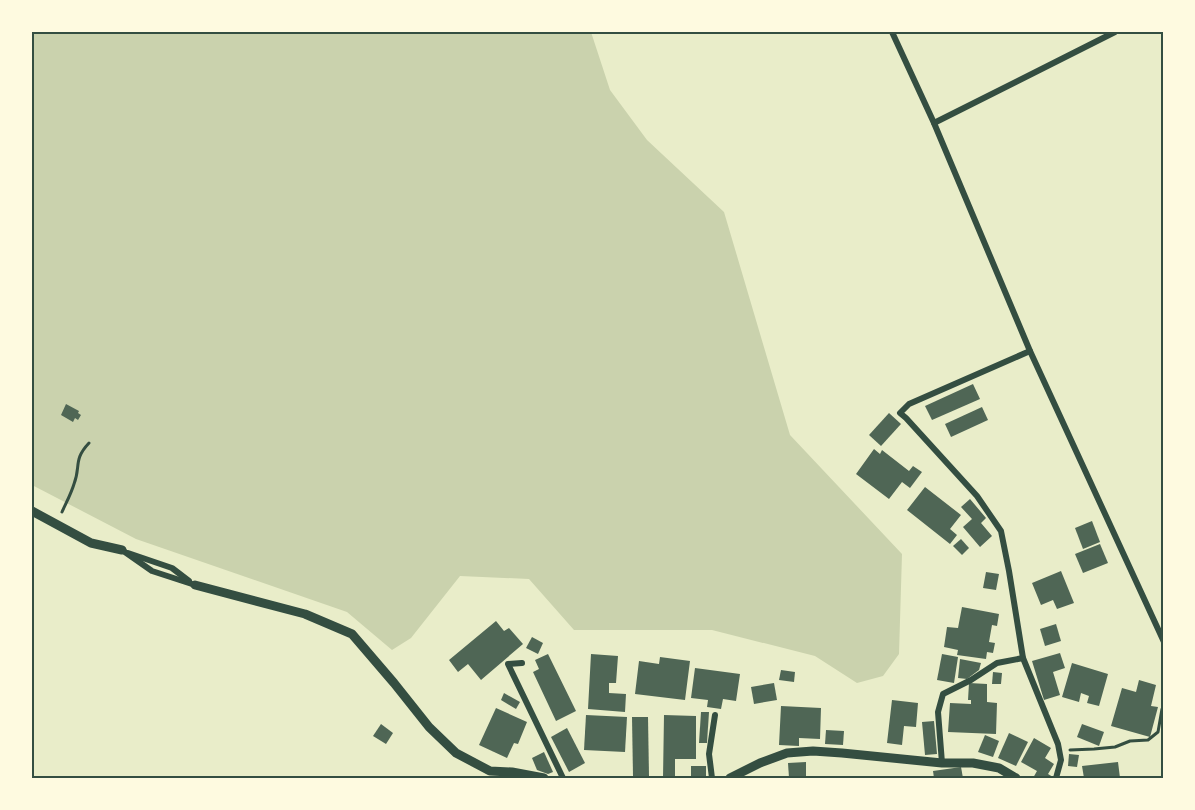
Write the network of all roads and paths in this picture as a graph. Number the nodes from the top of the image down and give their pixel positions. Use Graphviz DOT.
graph roads {
  1 [pos="892,32"];
  2 [pos="1115,32"];
  3 [pos="934,123"];
  4 [pos="1030,351"];
  5 [pos="89,443"];
  6 [pos="32,511"];
  7 [pos="56,524"];
  8 [pos="122,550"];
  9 [pos="195,585"];
  10 [pos="1164,642"];
  11 [pos="1023,658"];
  12 [pos="522,663"];
  13 [pos="1164,708"];
  14 [pos="716,715"];
  15 [pos="1059,753"];
  16 [pos="942,763"];
  17 [pos="488,775"];
  18 [pos="544,778"];
  19 [pos="563,778"];
  20 [pos="712,778"];
  21 [pos="730,778"];
  22 [pos="1016,778"];
  23 [pos="1056,778"];
  1 -- 3 [label="street"];
  2 -- 3 [label="street"];
  3 -- 4 [label="street"];
  4 -- 10 [label="street"];
  4 -- 11 [label="street"];
  5 -- 7 [label="path"];
  6 -- 7 [label="street"];
  7 -- 8 [label="street"];
  8 -- 9 [label="street"];
  9 -- 17 [label="street"];
  11 -- 15 [label="street"];
  11 -- 16 [label="street"];
  12 -- 19 [label="street"];
  13 -- 15 [label="path"];
  14 -- 20 [label="street"];
  15 -- 23 [label="street"];
  16 -- 21 [label="street"];
  16 -- 22 [label="street"];
  17 -- 18 [label="street"];
}
